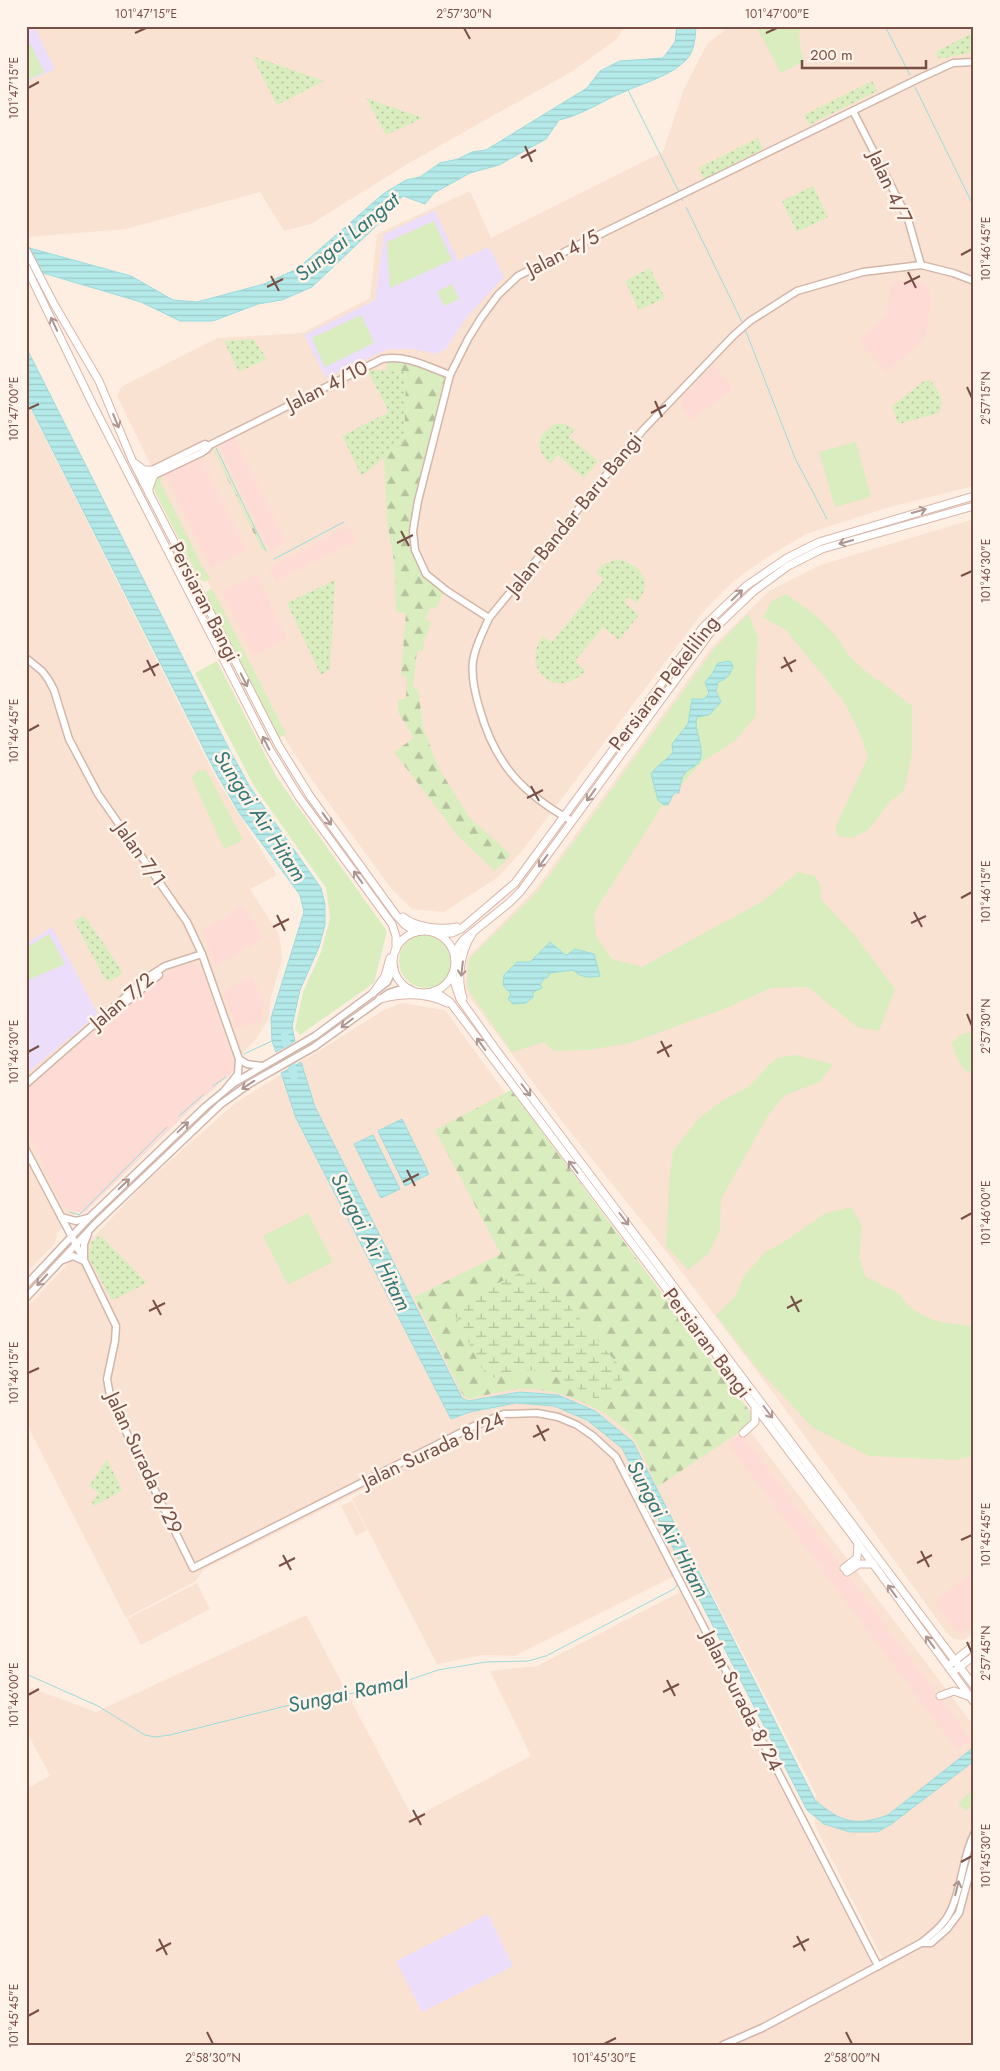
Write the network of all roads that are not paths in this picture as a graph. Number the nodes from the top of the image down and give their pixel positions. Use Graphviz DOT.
graph roads {
  1 [pos="974,62"];
  2 [pos="853,111"];
  3 [pos="26,250"];
  4 [pos="921,265"];
  5 [pos="26,267"];
  6 [pos="974,281"];
  7 [pos="40,286"];
  8 [pos="450,375"];
  9 [pos="99,381"];
  10 [pos="82,382"];
  11 [pos="93,405"];
  12 [pos="132,460"];
  13 [pos="153,473"];
  14 [pos="140,479"];
  15 [pos="149,494"];
  16 [pos="974,496"];
  17 [pos="974,506"];
  18 [pos="890,520"];
  19 [pos="893,528"];
  20 [pos="160,538"];
  21 [pos="489,618"];
  22 [pos="26,658"];
  23 [pos="563,817"];
  24 [pos="572,822"];
  25 [pos="388,903"];
  26 [pos="387,916"];
  27 [pos="467,925"];
  28 [pos="476,930"];
  29 [pos="416,932"];
  30 [pos="438,934"];
  31 [pos="396,950"];
  32 [pos="202,954"];
  33 [pos="455,959"];
  34 [pos="394,967"];
  35 [pos="452,975"];
  36 [pos="410,989"];
  37 [pos="434,991"];
  38 [pos="374,993"];
  39 [pos="380,999"];
  40 [pos="454,1007"];
  41 [pos="468,1010"];
  42 [pos="239,1059"];
  43 [pos="263,1066"];
  44 [pos="26,1084"];
  45 [pos="225,1090"];
  46 [pos="26,1150"];
  47 [pos="61,1217"];
  48 [pos="89,1218"];
  49 [pos="95,1224"];
  50 [pos="72,1237"];
  51 [pos="76,1245"];
  52 [pos="53,1257"];
  53 [pos="85,1262"];
  54 [pos="59,1263"];
  55 [pos="26,1285"];
  56 [pos="26,1298"];
  57 [pos="754,1406"];
  58 [pos="743,1433"];
  59 [pos="858,1544"];
  60 [pos="873,1564"];
  61 [pos="194,1568"];
  62 [pos="972,1647"];
  63 [pos="945,1648"];
  64 [pos="974,1656"];
  65 [pos="955,1660"];
  66 [pos="947,1666"];
  67 [pos="960,1667"];
  68 [pos="952,1673"];
  69 [pos="968,1678"];
  70 [pos="974,1686"];
  71 [pos="940,1696"];
  72 [pos="972,1700"];
  73 [pos="974,1834"];
  74 [pos="974,1857"];
  75 [pos="921,1943"];
  76 [pos="878,1966"];
  77 [pos="723,2045"];
  1 -- 2 [label="street, Jalan 4/5"];
  2 -- 4 [label="street, Jalan 4/7"];
  2 -- 8 [label="street, Jalan 4/5"];
  3 -- 7 [label="main road, Persiaran Bangi"];
  4 -- 6 [label="street, Jalan Bandar Baru Bangi"];
  4 -- 21 [label="street, Jalan Bandar Baru Bangi"];
  5 -- 7 [label="main road, Persiaran Bangi"];
  7 -- 9 [label="main road, Persiaran Bangi"];
  10 -- 7 [label="main road, Persiaran Bangi, one-way"];
  8 -- 13 [label="street, Jalan 4/10"];
  8 -- 21 [label="street, Jalan 4/5"];
  9 -- 10 [label="main road"];
  9 -- 12 [label="main road, Persiaran Bangi, one-way"];
  10 -- 11 [label="main road, Persiaran Bangi"];
  11 -- 14 [label="main road"];
  11 -- 20 [label="main road, Persiaran Bangi"];
  12 -- 13 [label="main road"];
  12 -- 14 [label="main road, Persiaran Bangi"];
  13 -- 14 [label="street, Jalan 4/10"];
  13 -- 15 [label="main road"];
  14 -- 15 [label="main road, Persiaran Bangi"];
  14 -- 20 [label="main road"];
  15 -- 25 [label="main road, Persiaran Bangi, one-way"];
  18 -- 16 [label="main road, Persiaran Pekeliling, one-way"];
  17 -- 19 [label="main road, Persiaran Pekeliling"];
  18 -- 19 [label="main road"];
  23 -- 18 [label="main road, Persiaran Pekeliling, one-way"];
  19 -- 24 [label="main road, Persiaran Pekeliling, one-way"];
  26 -- 20 [label="main road, Persiaran Bangi, one-way"];
  21 -- 23 [label="street, Jalan Bandar Baru Bangi"];
  22 -- 32 [label="street, Jalan 7/1"];
  23 -- 24 [label="street, Jalan Bandar Baru Bangi"];
  23 -- 27 [label="main road, Persiaran Pekeliling"];
  24 -- 28 [label="main road, Persiaran Pekeliling, one-way"];
  25 -- 27 [label="main road"];
  25 -- 29 [label="main road, Persiaran Bangi"];
  26 -- 31 [label="main road, Persiaran Bangi"];
  26 -- 38 [label="main road"];
  27 -- 30 [label="main road, Persiaran Pekeliling"];
  28 -- 33 [label="main road, Persiaran Pekeliling"];
  28 -- 41 [label="main road, one-way"];
  29 -- 30 [label="main road"];
  29 -- 31 [label="main road"];
  30 -- 33 [label="main road"];
  31 -- 34 [label="main road"];
  32 -- 42 [label="street, Jalan 7/1"];
  32 -- 44 [label="street, Jalan 7/2"];
  33 -- 35 [label="main road"];
  34 -- 36 [label="main road"];
  34 -- 38 [label="street"];
  35 -- 37 [label="main road"];
  35 -- 41 [label="main road, Persiaran Bangi"];
  36 -- 37 [label="main road"];
  36 -- 39 [label="street"];
  37 -- 40 [label="main road, Persiaran Bangi"];
  38 -- 43 [label="street"];
  39 -- 40 [label="main road"];
  39 -- 49 [label="street, one-way"];
  57 -- 40 [label="main road, Persiaran Bangi, one-way"];
  41 -- 63 [label="main road, Persiaran Bangi, one-way"];
  42 -- 43 [label="street"];
  42 -- 45 [label="street"];
  43 -- 45 [label="street"];
  48 -- 45 [label="street, one-way"];
  46 -- 47 [label="street, Jalan Surada 8/29"];
  47 -- 48 [label="street"];
  47 -- 50 [label="street, Jalan Surada 8/29"];
  47 -- 52 [label="street"];
  48 -- 50 [label="street"];
  49 -- 51 [label="street"];
  49 -- 53 [label="street"];
  50 -- 51 [label="street, Jalan Surada 8/29"];
  50 -- 52 [label="street"];
  51 -- 53 [label="street, Jalan Surada 8/29"];
  51 -- 54 [label="street"];
  52 -- 55 [label="street"];
  53 -- 54 [label="street"];
  53 -- 61 [label="street, Jalan Surada 8/29"];
  54 -- 56 [label="street, one-way"];
  57 -- 58 [label="main road"];
  57 -- 59 [label="main road, Persiaran Bangi"];
  59 -- 60 [label="main road, Persiaran Bangi"];
  59 -- 60 [label="main road"];
  66 -- 60 [label="main road, Persiaran Bangi, one-way"];
  61 -- 76 [label="street, Jalan Surada 8/24"];
  62 -- 63 [label="main road"];
  62 -- 65 [label="main road"];
  63 -- 65 [label="main road, Persiaran Bangi"];
  64 -- 67 [label="main road"];
  64 -- 69 [label="main road"];
  65 -- 66 [label="main road"];
  65 -- 67 [label="main road, Persiaran Bangi"];
  66 -- 68 [label="main road, Persiaran Bangi"];
  67 -- 68 [label="main road"];
  67 -- 69 [label="main road, Persiaran Bangi"];
  68 -- 72 [label="main road, Persiaran Bangi"];
  69 -- 70 [label="main road, Persiaran Bangi"];
  71 -- 72 [label="main road"];
  75 -- 73 [label="street, one-way"];
  74 -- 75 [label="street"];
  75 -- 76 [label="street"];
  76 -- 77 [label="street"];
}
